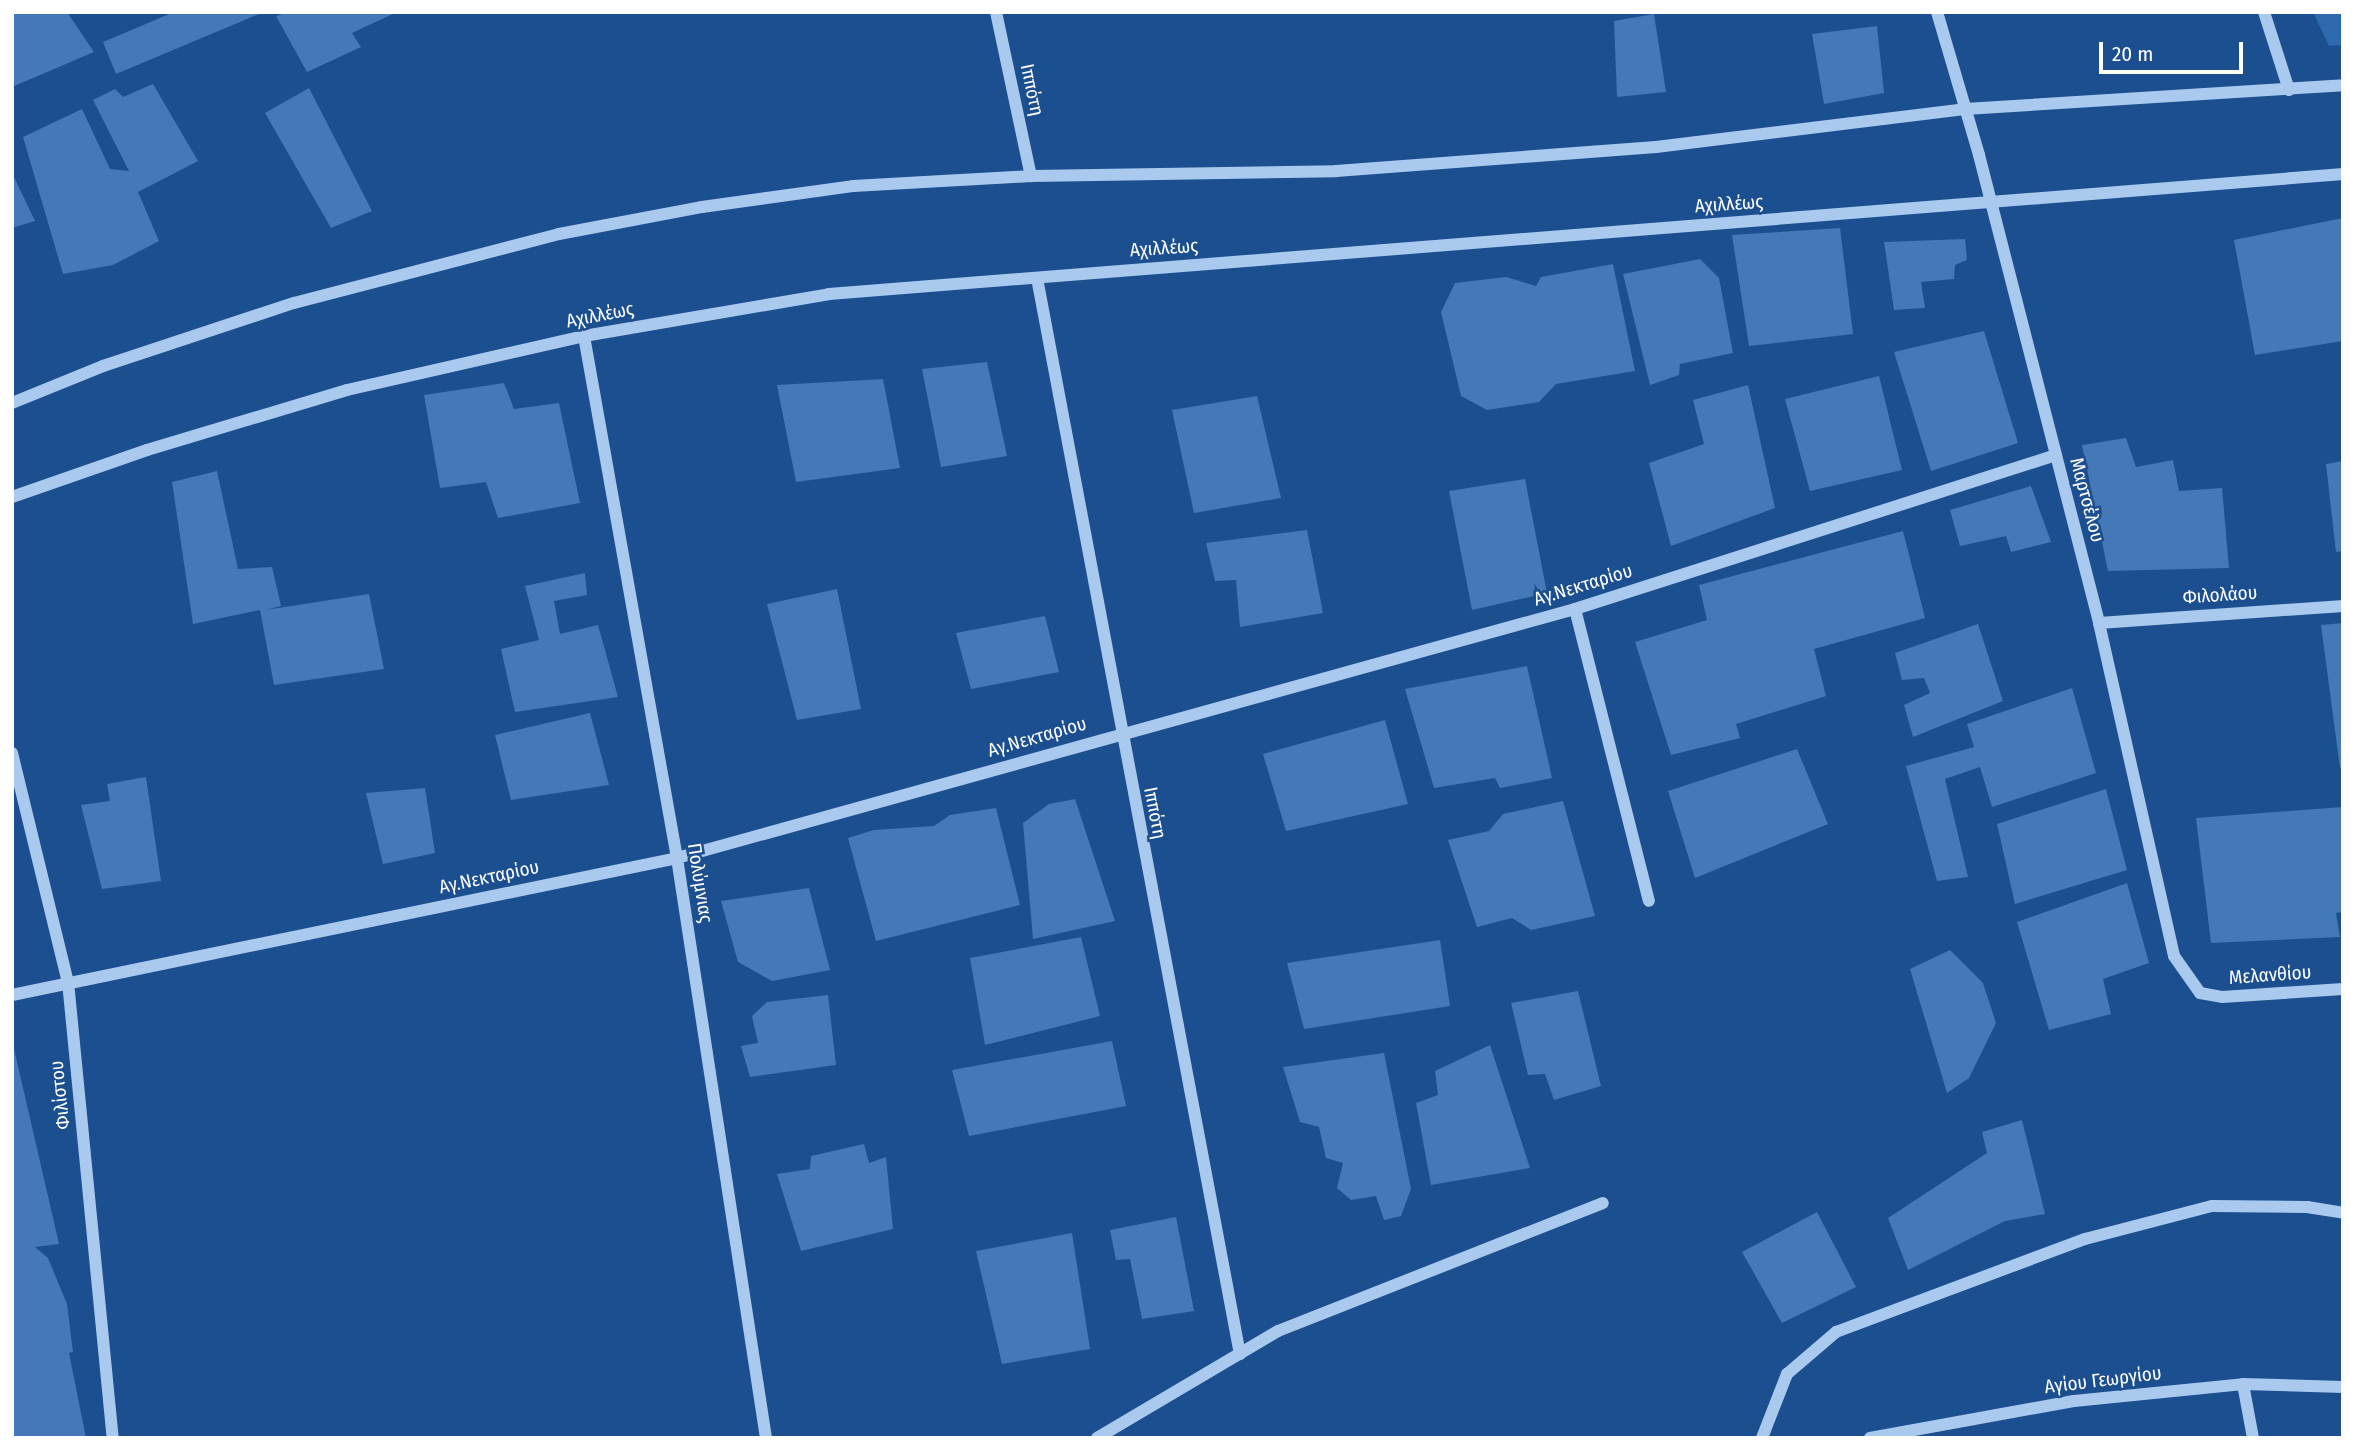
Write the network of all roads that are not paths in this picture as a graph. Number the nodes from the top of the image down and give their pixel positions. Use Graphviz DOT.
graph roads {
  1 [pos="996,12"];
  2 [pos="1937,12"];
  3 [pos="2264,12"];
  4 [pos="2343,85"];
  5 [pos="2289,90"];
  6 [pos="1965,109"];
  7 [pos="2343,174"];
  8 [pos="1031,176"];
  9 [pos="1991,203"];
  10 [pos="1037,278"];
  11 [pos="584,336"];
  12 [pos="12,403"];
  13 [pos="2056,454"];
  14 [pos="12,498"];
  15 [pos="2343,607"];
  16 [pos="1575,609"];
  17 [pos="2099,623"];
  18 [pos="1120,733"];
  19 [pos="12,753"];
  20 [pos="677,858"];
  21 [pos="1649,901"];
  22 [pos="68,982"];
  23 [pos="2343,989"];
  24 [pos="2200,993"];
  25 [pos="12,995"];
  26 [pos="1603,1203"];
  27 [pos="2343,1213"];
  28 [pos="1240,1354"];
  29 [pos="2243,1384"];
  30 [pos="2343,1387"];
  31 [pos="113,1438"];
  32 [pos="766,1438"];
  33 [pos="1097,1438"];
  34 [pos="1762,1438"];
  35 [pos="1870,1438"];
  36 [pos="2253,1438"];
  1 -- 8 [label="street, Ιππότη"];
  2 -- 6 [label="street, Μαρτσέλου"];
  3 -- 5 [label="street"];
  4 -- 5 [label="street"];
  5 -- 6 [label="street"];
  6 -- 8 [label="street"];
  6 -- 9 [label="street, Μαρτσέλου"];
  7 -- 9 [label="street, Αχιλλέως"];
  8 -- 12 [label="street"];
  9 -- 10 [label="street, Αχιλλέως"];
  9 -- 13 [label="street, Μαρτσέλου"];
  10 -- 11 [label="street, Αχιλλέως"];
  10 -- 18 [label="street, Ιππότη"];
  11 -- 14 [label="street, Αχιλλέως"];
  11 -- 20 [label="street, Πολύμνιας"];
  13 -- 16 [label="street, Αγ.Νεκταρίου"];
  13 -- 17 [label="street, Μαρτσέλου"];
  15 -- 17 [label="street, Φιλολάου"];
  16 -- 18 [label="street, Αγ.Νεκταρίου"];
  16 -- 21 [label="street"];
  17 -- 24 [label="street, Μαρτσέλου"];
  18 -- 20 [label="street, Αγ.Νεκταρίου"];
  18 -- 28 [label="street, Ιππότη"];
  19 -- 22 [label="street, Φιλίστου"];
  20 -- 22 [label="street, Αγ.Νεκταρίου"];
  20 -- 32 [label="street, Πολύμνιας"];
  22 -- 25 [label="street, Αγ.Νεκταρίου"];
  22 -- 31 [label="street, Φιλίστου"];
  23 -- 24 [label="street, Μελανθίου"];
  26 -- 28 [label="street"];
  27 -- 34 [label="street"];
  28 -- 33 [label="street"];
  29 -- 30 [label="street, Αγίου Γεωργίου"];
  29 -- 35 [label="street, Αγίου Γεωργίου"];
  29 -- 36 [label="street"];
}
